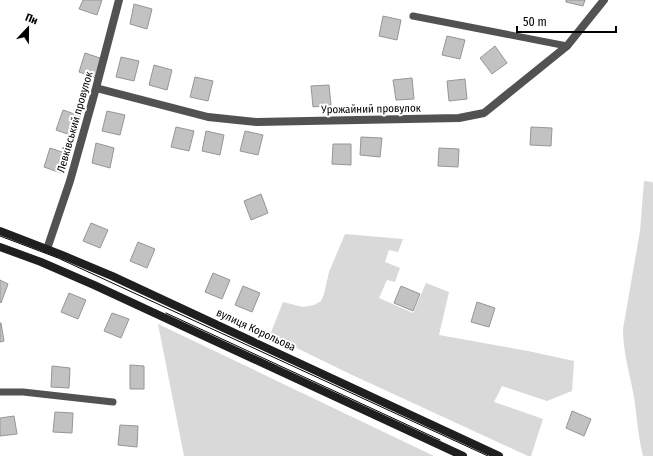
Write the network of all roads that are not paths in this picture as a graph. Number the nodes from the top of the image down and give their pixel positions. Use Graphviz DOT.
graph roads {
  1 [pos="119,0"];
  2 [pos="604,0"];
  3 [pos="413,16"];
  4 [pos="566,46"];
  5 [pos="96,88"];
  6 [pos="0,231"];
  7 [pos="0,247"];
  8 [pos="47,249"];
  9 [pos="0,392"];
  10 [pos="113,402"];
  11 [pos="463,456"];
  12 [pos="500,456"];
  1 -- 5 [label="street, Левківський провулок"];
  2 -- 4 [label="street, Урожайний провулок"];
  3 -- 4 [label="lane"];
  4 -- 5 [label="street, Урожайний провулок"];
  5 -- 8 [label="street, Левківський провулок"];
  6 -- 8 [label="main road, вулиця Корольова"];
  7 -- 11 [label="main road"];
  8 -- 12 [label="main road, вулиця Корольова"];
  9 -- 10 [label="lane"];
}
